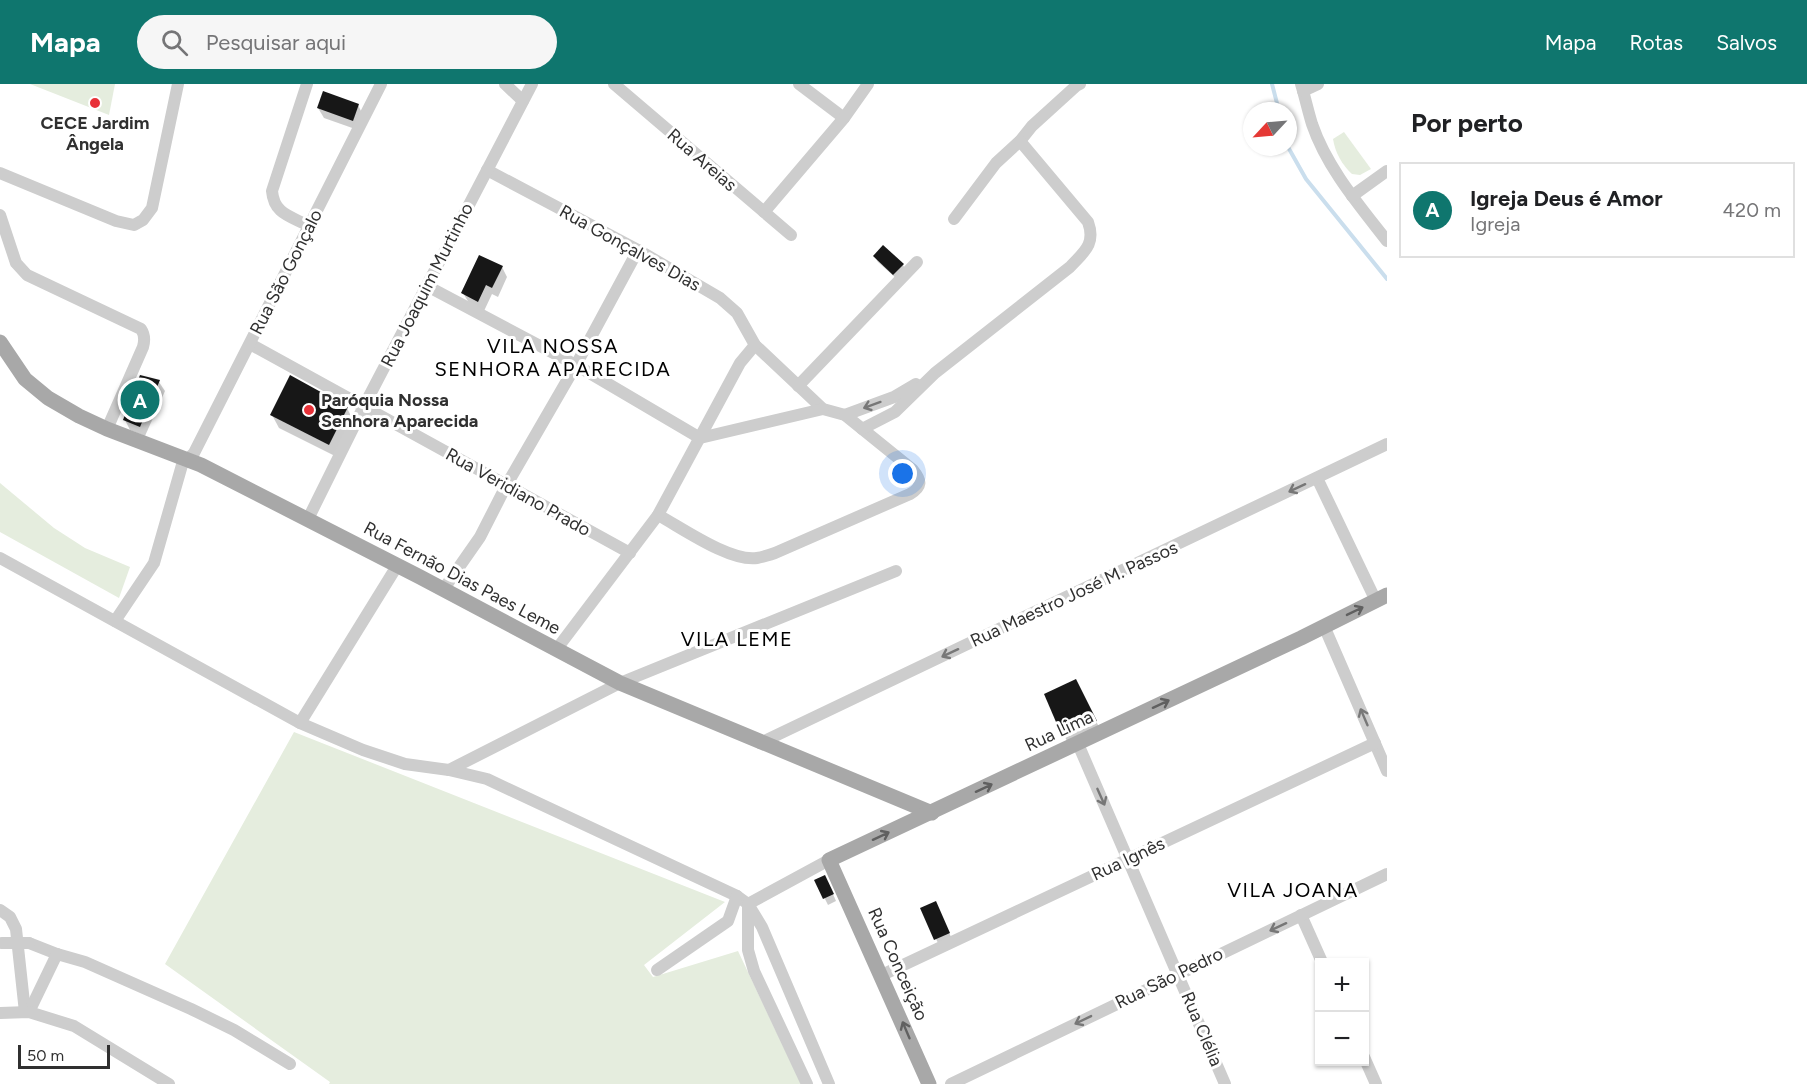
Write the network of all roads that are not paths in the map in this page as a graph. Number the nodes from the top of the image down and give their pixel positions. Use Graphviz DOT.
graph roads {
  1 [pos="178,84"];
  2 [pos="307,84"];
  3 [pos="381,84"];
  4 [pos="505,84"];
  5 [pos="532,84"];
  6 [pos="614,84"];
  7 [pos="799,84"];
  8 [pos="868,84"];
  9 [pos="1080,84"];
  10 [pos="1318,84"];
  11 [pos="1302,87"];
  12 [pos="523,101"];
  13 [pos="844,118"];
  14 [pos="1020,141"];
  15 [pos="487,170"];
  16 [pos="1387,171"];
  17 [pos="0,173"];
  18 [pos="1352,196"];
  19 [pos="764,212"];
  20 [pos="0,215"];
  21 [pos="954,219"];
  22 [pos="309,226"];
  23 [pos="791,235"];
  24 [pos="1387,241"];
  25 [pos="638,250"];
  26 [pos="917,262"];
  27 [pos="427,286"];
  28 [pos="0,342"];
  29 [pos="250,344"];
  30 [pos="755,345"];
  31 [pos="576,365"];
  32 [pos="935,373"];
  33 [pos="798,386"];
  34 [pos="364,406"];
  35 [pos="823,409"];
  36 [pos="845,415"];
  37 [pos="107,429"];
  38 [pos="862,429"];
  39 [pos="700,438"];
  40 [pos="1387,444"];
  41 [pos="188,459"];
  42 [pos="1317,478"];
  43 [pos="506,486"];
  44 [pos="658,515"];
  45 [pos="308,519"];
  46 [pos="630,554"];
  47 [pos="0,558"];
  48 [pos="397,566"];
  49 [pos="896,570"];
  50 [pos="443,590"];
  51 [pos="1382,598"];
  52 [pos="115,621"];
  53 [pos="1324,626"];
  54 [pos="556,650"];
  55 [pos="620,683"];
  56 [pos="300,723"];
  57 [pos="760,743"];
  58 [pos="1375,743"];
  59 [pos="1078,744"];
  60 [pos="449,770"];
  61 [pos="1387,771"];
  62 [pos="932,813"];
  63 [pos="1128,859"];
  64 [pos="830,860"];
  65 [pos="1387,873"];
  66 [pos="736,896"];
  67 [pos="748,904"];
  68 [pos="0,910"];
  69 [pos="1301,915"];
  70 [pos="1,943"];
  71 [pos="57,954"];
  72 [pos="1320,958"];
  73 [pos="657,970"];
  74 [pos="1177,974"];
  75 [pos="882,975"];
  76 [pos="27,1012"];
  77 [pos="0,1013"];
  78 [pos="290,1064"];
  79 [pos="1369,1066"];
  80 [pos="169,1084"];
  81 [pos="807,1084"];
  82 [pos="829,1084"];
  83 [pos="929,1084"];
  84 [pos="951,1084"];
  85 [pos="1225,1084"];
  86 [pos="1376,1084"];
  1 -- 17 [label="street"];
  2 -- 22 [label="street"];
  3 -- 22 [label="street, Rua São Gonçalo"];
  4 -- 12 [label="street"];
  5 -- 12 [label="street, Rua Joaquim Murtinho"];
  6 -- 19 [label="street, Rua Areias"];
  7 -- 13 [label="street"];
  8 -- 13 [label="street"];
  9 -- 14 [label="street"];
  10 -- 11 [label="street"];
  11 -- 18 [label="street"];
  12 -- 15 [label="street, Rua Joaquim Murtinho"];
  13 -- 19 [label="street"];
  14 -- 21 [label="street"];
  14 -- 32 [label="street"];
  15 -- 25 [label="street, Rua Gonçalves Dias"];
  15 -- 27 [label="street, Rua Joaquim Murtinho"];
  16 -- 18 [label="street"];
  18 -- 24 [label="street"];
  19 -- 23 [label="street, Rua Areias"];
  20 -- 37 [label="street"];
  22 -- 29 [label="street, Rua São Gonçalo"];
  25 -- 30 [label="street, Rua Gonçalves Dias"];
  25 -- 31 [label="street"];
  26 -- 33 [label="street"];
  27 -- 31 [label="street"];
  27 -- 34 [label="street, Rua Joaquim Murtinho"];
  28 -- 37 [label="main road, Rua Fernão Dias Paes Leme"];
  29 -- 34 [label="street, Rua Veridiano Prado"];
  29 -- 41 [label="street, Rua São Gonçalo"];
  30 -- 33 [label="street, Rua Gonçalves Dias"];
  30 -- 39 [label="street"];
  31 -- 39 [label="street"];
  31 -- 43 [label="street"];
  32 -- 36 [label="street, one-way"];
  32 -- 38 [label="street"];
  33 -- 35 [label="street, Rua Gonçalves Dias"];
  34 -- 43 [label="street, Rua Veridiano Prado"];
  34 -- 45 [label="street, Rua Joaquim Murtinho"];
  35 -- 36 [label="street"];
  35 -- 39 [label="street"];
  36 -- 38 [label="street"];
  37 -- 41 [label="main road, Rua Fernão Dias Paes Leme"];
  38 -- 44 [label="street"];
  39 -- 44 [label="street"];
  40 -- 42 [label="street, Rua Maestro José M. Passos"];
  41 -- 45 [label="main road, Rua Fernão Dias Paes Leme"];
  41 -- 52 [label="street, Rua São Gonçalo"];
  42 -- 51 [label="street"];
  42 -- 57 [label="street, Rua Maestro José M. Passos, one-way"];
  43 -- 46 [label="street, Rua Veridiano Prado"];
  43 -- 50 [label="street"];
  44 -- 46 [label="street"];
  45 -- 48 [label="main road, Rua Fernão Dias Paes Leme"];
  46 -- 54 [label="street"];
  47 -- 52 [label="street"];
  48 -- 50 [label="main road, Rua Fernão Dias Paes Leme"];
  48 -- 56 [label="street"];
  49 -- 55 [label="street"];
  50 -- 54 [label="main road, Rua Fernão Dias Paes Leme"];
  53 -- 51 [label="main road, Rua Lima, one-way"];
  52 -- 56 [label="street"];
  58 -- 53 [label="street, one-way"];
  59 -- 53 [label="main road, Rua Lima, one-way"];
  54 -- 55 [label="main road, Rua Fernão Dias Paes Leme"];
  55 -- 57 [label="main road, Rua Fernão Dias Paes Leme"];
  55 -- 60 [label="street"];
  56 -- 60 [label="street"];
  57 -- 62 [label="main road, Rua Fernão Dias Paes Leme"];
  58 -- 61 [label="street"];
  58 -- 63 [label="street, Rua Ignês"];
  62 -- 59 [label="main road, Rua Lima, one-way"];
  59 -- 63 [label="street, Rua Clélia, one-way"];
  60 -- 66 [label="street"];
  64 -- 62 [label="main road, Rua Lima, one-way"];
  63 -- 74 [label="street, Rua Clélia"];
  63 -- 75 [label="street, Rua Ignês"];
  64 -- 67 [label="street, Rua Lima"];
  64 -- 75 [label="main road, Rua Conceição"];
  65 -- 69 [label="street, Rua São Pedro"];
  66 -- 67 [label="street"];
  66 -- 73 [label="street"];
  67 -- 81 [label="street"];
  67 -- 82 [label="street"];
  68 -- 76 [label="street"];
  69 -- 72 [label="street"];
  69 -- 74 [label="street, Rua São Pedro, one-way"];
  70 -- 71 [label="street, bridge"];
  71 -- 76 [label="street"];
  71 -- 78 [label="street"];
  74 -- 84 [label="street, Rua São Pedro, one-way"];
  74 -- 85 [label="street, Rua Clélia"];
  83 -- 75 [label="main road, Rua Conceição, one-way"];
  76 -- 77 [label="street"];
  76 -- 80 [label="street"];
  79 -- 86 [label="street"];
}
